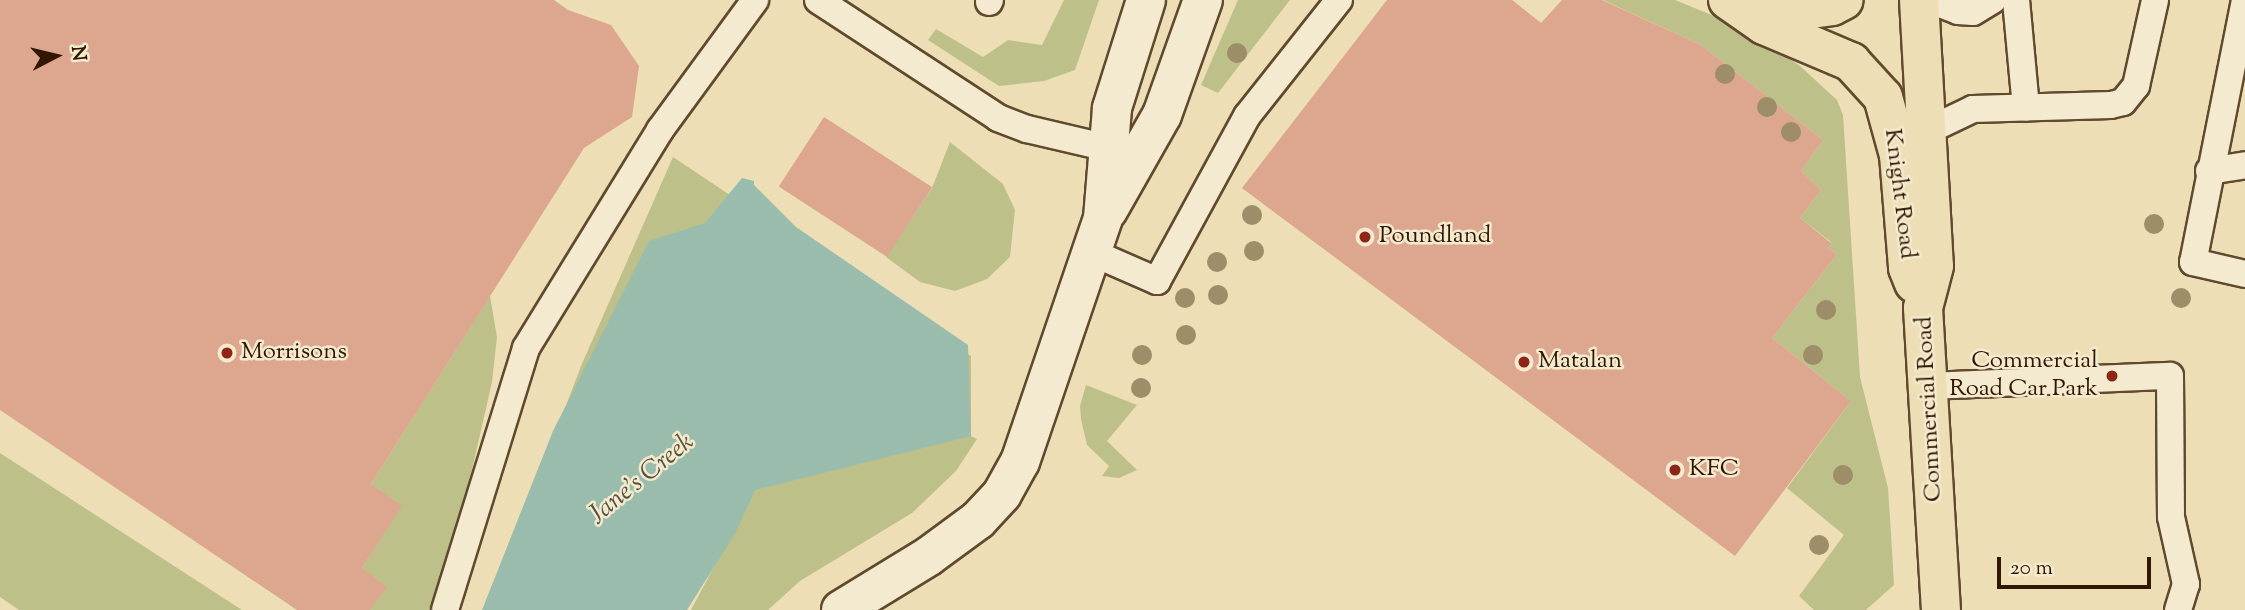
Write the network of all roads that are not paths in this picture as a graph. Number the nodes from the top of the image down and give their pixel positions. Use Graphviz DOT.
graph roads {
  1 [pos="755,0"];
  2 [pos="818,0"];
  3 [pos="1146,0"];
  4 [pos="1203,0"];
  5 [pos="1339,0"];
  6 [pos="1728,0"];
  7 [pos="1773,0"];
  8 [pos="1844,0"];
  9 [pos="1919,0"];
  10 [pos="1930,0"];
  11 [pos="1993,0"];
  12 [pos="2015,0"];
  13 [pos="2155,0"];
  14 [pos="2245,0"];
  15 [pos="2026,108"];
  16 [pos="1927,131"];
  17 [pos="1108,148"];
  18 [pos="2245,165"];
  19 [pos="2209,171"];
  20 [pos="1098,236"];
  21 [pos="2245,274"];
  22 [pos="1923,308"];
  23 [pos="1929,386"];
  24 [pos="445,610"];
  25 [pos="841,610"];
  26 [pos="1941,610"];
  27 [pos="2178,610"];
  1 -- 24 [label="lane"];
  2 -- 17 [label="lane"];
  3 -- 17 [label="street"];
  4 -- 20 [label="street"];
  5 -- 20 [label="lane"];
  6 -- 22 [label="main road, Knight Road"];
  7 -- 8 [label="main road"];
  9 -- 16 [label="main road, Commercial Road"];
  10 -- 11 [label="lane"];
  12 -- 15 [label="lane"];
  13 -- 15 [label="lane"];
  14 -- 19 [label="lane"];
  15 -- 16 [label="lane"];
  16 -- 22 [label="main road, Commercial Road"];
  17 -- 20 [label="street"];
  18 -- 19 [label="lane"];
  19 -- 21 [label="lane"];
  20 -- 25 [label="street"];
  22 -- 23 [label="main road, Commercial Road"];
  23 -- 26 [label="main road, Commercial Road"];
  23 -- 27 [label="lane"];
}
